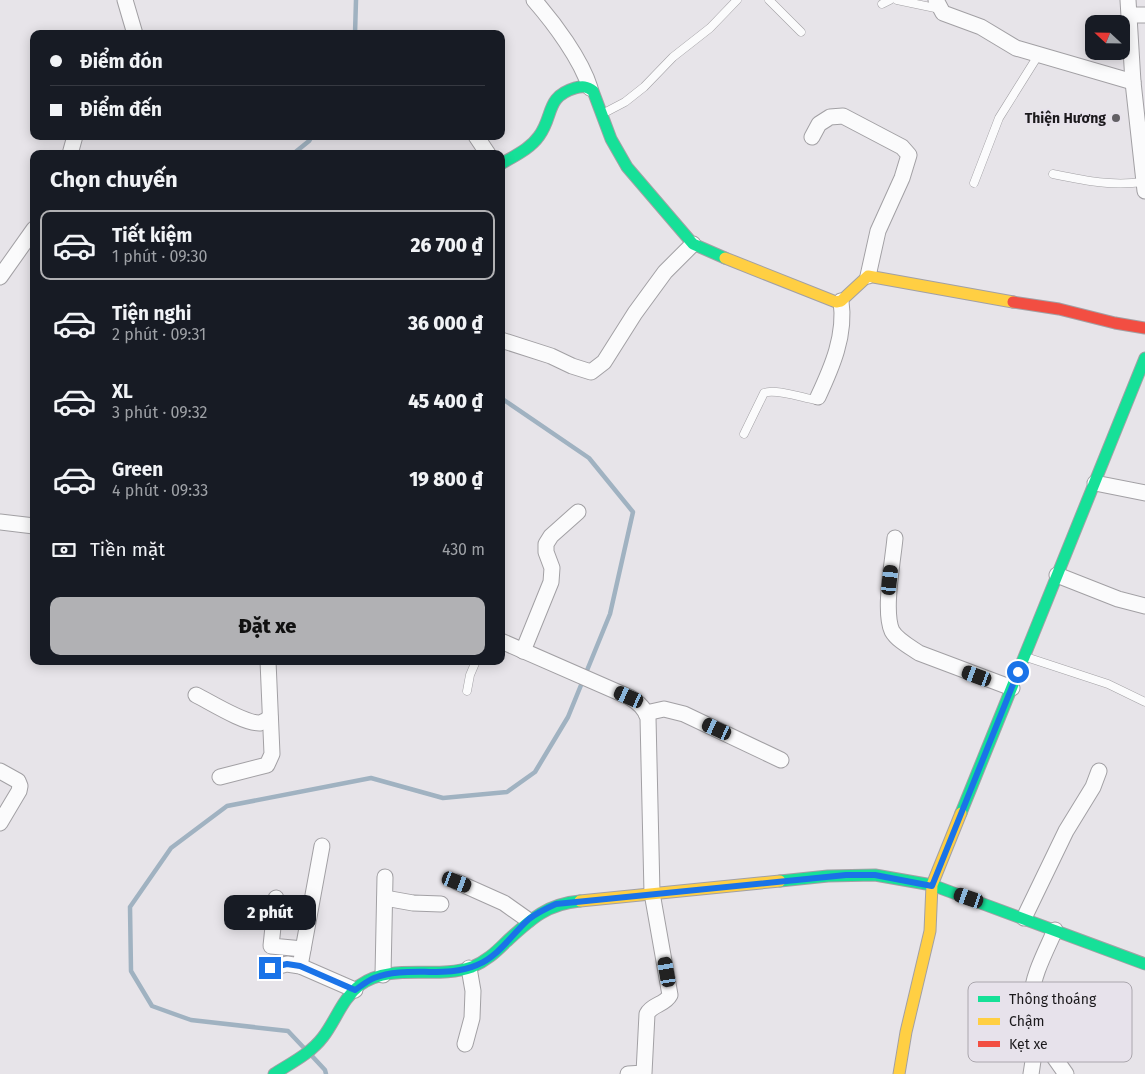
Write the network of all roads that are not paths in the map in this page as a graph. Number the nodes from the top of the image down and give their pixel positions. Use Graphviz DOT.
graph roads {
  1 [pos="125,0"];
  2 [pos="534,0"];
  3 [pos="737,0"];
  4 [pos="769,0"];
  5 [pos="890,0"];
  6 [pos="897,0"];
  7 [pos="882,4"];
  8 [pos="938,4"];
  9 [pos="1129,7"];
  10 [pos="1145,15"];
  11 [pos="135,30"];
  12 [pos="801,32"];
  13 [pos="1039,54"];
  14 [pos="590,88"];
  15 [pos="1137,91"];
  16 [pos="602,113"];
  17 [pos="812,137"];
  18 [pos="505,161"];
  19 [pos="1053,174"];
  20 [pos="974,183"];
  21 [pos="1144,187"];
  22 [pos="30,235"];
  23 [pos="693,244"];
  24 [pos="868,276"];
  25 [pos="0,277"];
  26 [pos="841,301"];
  27 [pos="1145,328"];
  28 [pos="505,341"];
  29 [pos="1145,358"];
  30 [pos="818,397"];
  31 [pos="744,434"];
  32 [pos="1094,483"];
  33 [pos="1145,493"];
  34 [pos="578,512"];
  35 [pos="0,522"];
  36 [pos="30,526"];
  37 [pos="895,538"];
  38 [pos="1057,575"];
  39 [pos="1145,606"];
  40 [pos="505,643"];
  41 [pos="523,651"];
  42 [pos="1024,656"];
  43 [pos="268,665"];
  44 [pos="474,665"];
  45 [pos="1012,688"];
  46 [pos="466,691"];
  47 [pos="196,695"];
  48 [pos="1145,702"];
  49 [pos="646,713"];
  50 [pos="270,717"];
  51 [pos="781,760"];
  52 [pos="0,771"];
  53 [pos="1099,771"];
  54 [pos="220,777"];
  55 [pos="1,820"];
  56 [pos="322,846"];
  57 [pos="385,877"];
  58 [pos="457,882"];
  59 [pos="932,886"];
  60 [pos="652,893"];
  61 [pos="276,898"];
  62 [pos="385,898"];
  63 [pos="441,904"];
  64 [pos="274,917"];
  65 [pos="1024,918"];
  66 [pos="308,920"];
  67 [pos="528,920"];
  68 [pos="1055,930"];
  69 [pos="303,949"];
  70 [pos="1145,964"];
  71 [pos="300,966"];
  72 [pos="270,968"];
  73 [pos="469,968"];
  74 [pos="383,975"];
  75 [pos="1034,982"];
  76 [pos="355,990"];
  77 [pos="465,1044"];
  78 [pos="1058,1062"];
  79 [pos="274,1074"];
  80 [pos="628,1074"];
  81 [pos="899,1074"];
  82 [pos="1066,1074"];
  1 -- 11 [label="street"];
  2 -- 14 [label="street"];
  3 -- 16 [label="lane"];
  4 -- 12 [label="lane"];
  5 -- 7 [label="lane"];
  6 -- 8 [label="lane"];
  8 -- 13 [label="street"];
  9 -- 10 [label="street"];
  9 -- 15 [label="street"];
  13 -- 15 [label="street"];
  13 -- 20 [label="lane"];
  14 -- 16 [label="street"];
  14 -- 18 [label="street"];
  15 -- 21 [label="street"];
  16 -- 23 [label="street"];
  17 -- 24 [label="street"];
  19 -- 21 [label="lane"];
  22 -- 25 [label="street"];
  23 -- 26 [label="street"];
  23 -- 28 [label="street"];
  24 -- 26 [label="street"];
  24 -- 27 [label="street"];
  26 -- 30 [label="street"];
  29 -- 32 [label="street"];
  30 -- 31 [label="lane"];
  32 -- 33 [label="street"];
  32 -- 38 [label="street"];
  34 -- 41 [label="street"];
  35 -- 36 [label="street"];
  37 -- 45 [label="street"];
  38 -- 39 [label="street"];
  38 -- 42 [label="street"];
  40 -- 41 [label="street"];
  41 -- 49 [label="street"];
  42 -- 45 [label="street"];
  42 -- 48 [label="lane"];
  43 -- 50 [label="street"];
  44 -- 46 [label="lane"];
  45 -- 59 [label="street"];
  47 -- 50 [label="street"];
  49 -- 51 [label="street"];
  49 -- 60 [label="street"];
  50 -- 54 [label="street"];
  52 -- 55 [label="street"];
  53 -- 65 [label="street"];
  56 -- 66 [label="street"];
  57 -- 62 [label="street"];
  58 -- 67 [label="street"];
  59 -- 60 [label="street"];
  59 -- 65 [label="street"];
  59 -- 81 [label="street"];
  60 -- 67 [label="street"];
  60 -- 80 [label="street"];
  61 -- 64 [label="street"];
  62 -- 63 [label="street"];
  62 -- 74 [label="street"];
  64 -- 66 [label="street"];
  64 -- 69 [label="street"];
  65 -- 68 [label="street"];
  66 -- 69 [label="street"];
  67 -- 73 [label="street"];
  68 -- 70 [label="street"];
  68 -- 75 [label="street"];
  69 -- 71 [label="street"];
  71 -- 72 [label="street"];
  71 -- 76 [label="street"];
  73 -- 74 [label="street"];
  73 -- 77 [label="street"];
  74 -- 76 [label="street"];
  76 -- 79 [label="street"];
  78 -- 82 [label="street"];
}
